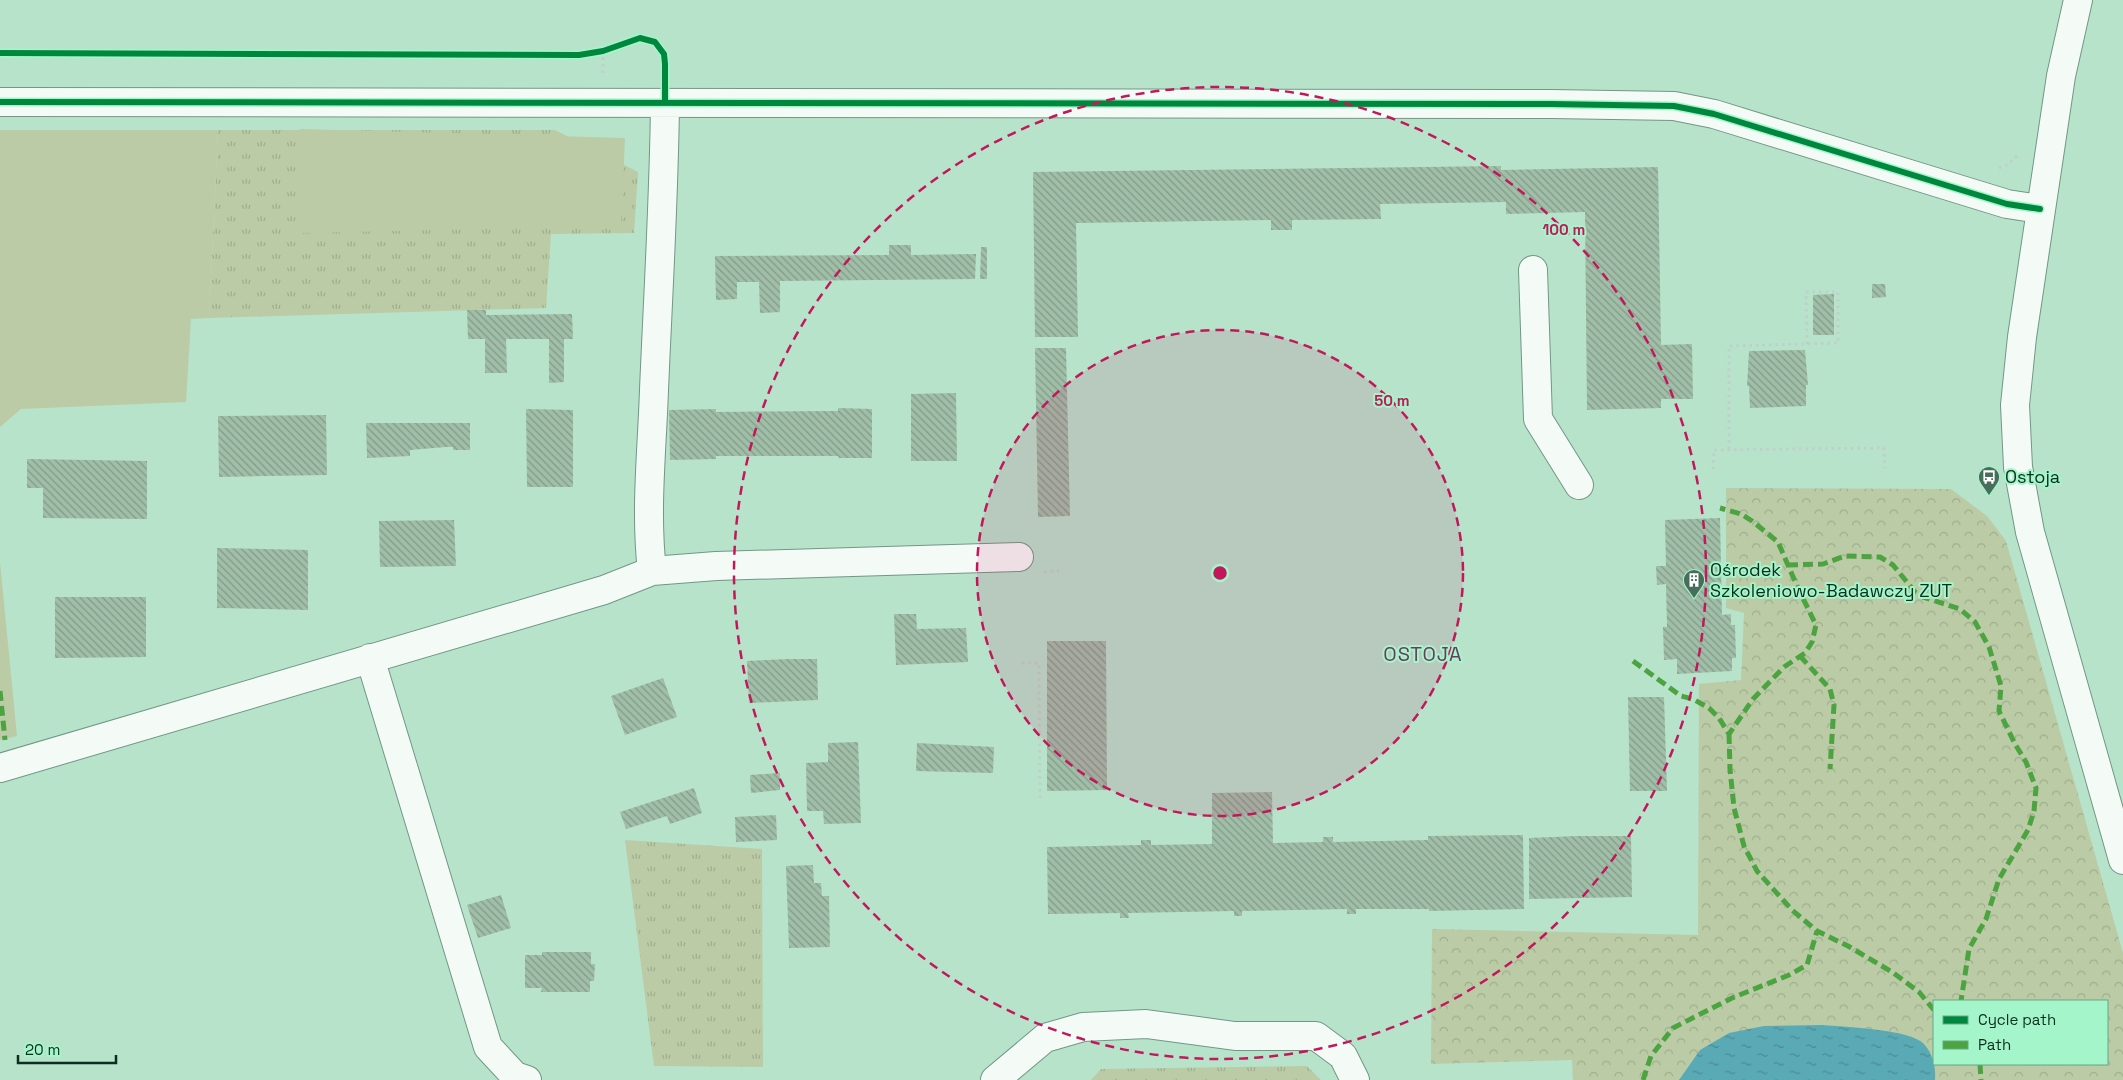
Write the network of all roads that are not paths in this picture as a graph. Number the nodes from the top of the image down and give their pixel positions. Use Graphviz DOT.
graph roads {
  1 [pos="2078,0"];
  2 [pos="0,102"];
  3 [pos="664,103"];
  4 [pos="2040,209"];
  5 [pos="1533,270"];
  6 [pos="1579,485"];
  7 [pos="1019,557"];
  8 [pos="652,572"];
  9 [pos="370,658"];
  10 [pos="0,768"];
  11 [pos="2123,860"];
  12 [pos="527,1080"];
  13 [pos="995,1080"];
  14 [pos="1355,1080"];
  1 -- 4 [label="street"];
  2 -- 3 [label="street"];
  3 -- 4 [label="street"];
  3 -- 8 [label="street"];
  4 -- 11 [label="street"];
  5 -- 6 [label="street"];
  7 -- 8 [label="street"];
  8 -- 9 [label="street"];
  9 -- 10 [label="street"];
  9 -- 12 [label="street"];
  13 -- 14 [label="street"];
}
